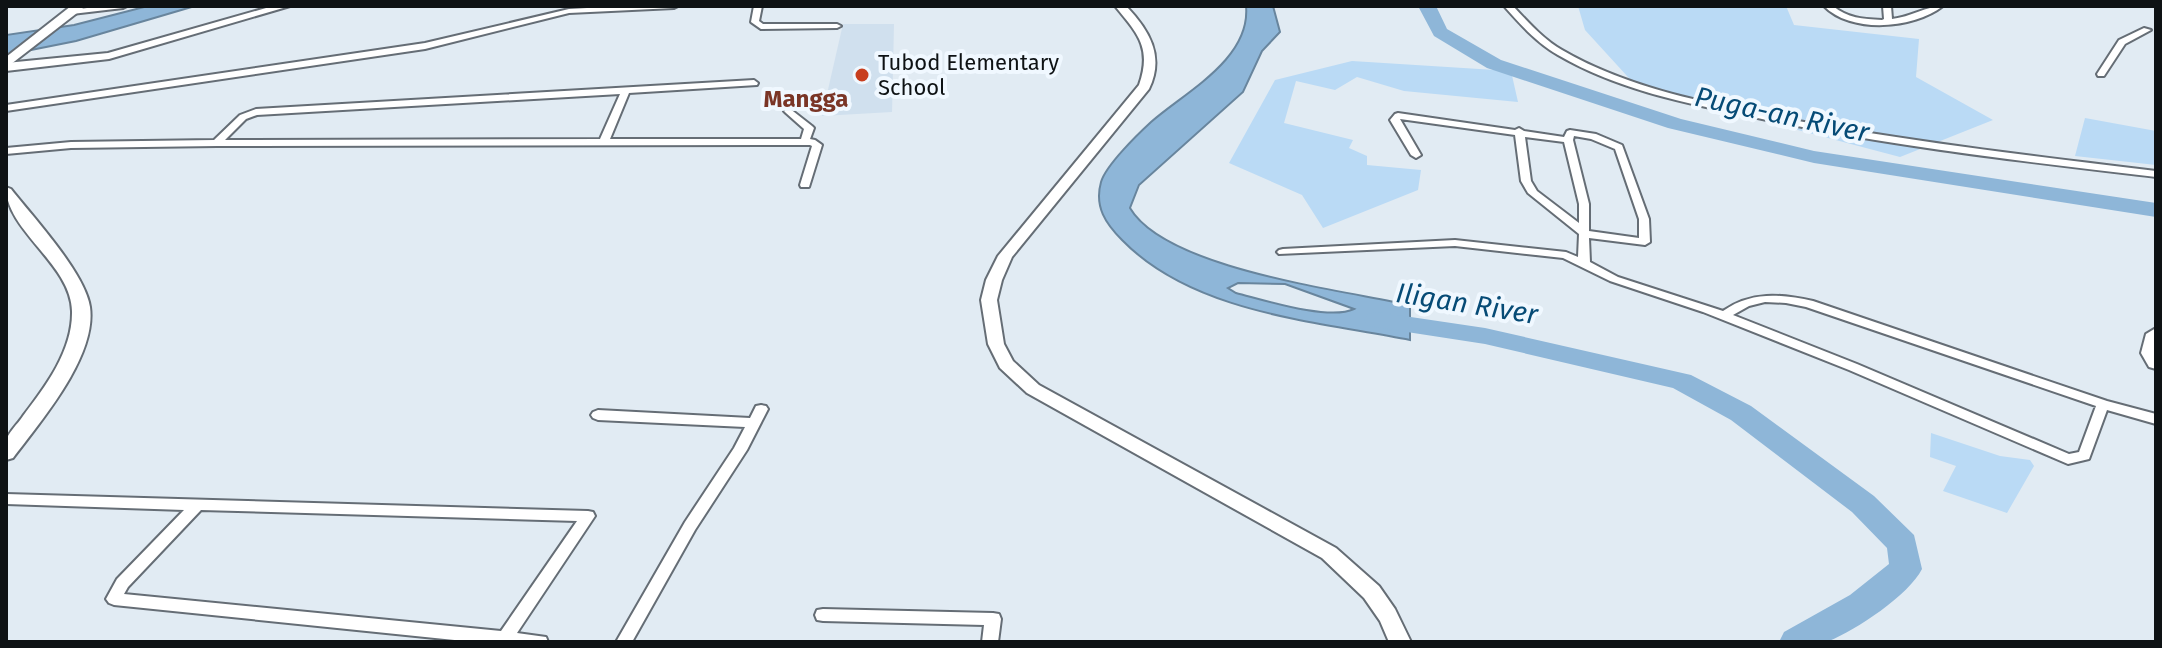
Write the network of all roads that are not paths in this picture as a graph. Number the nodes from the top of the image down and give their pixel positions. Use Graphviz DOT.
graph roads {
  1 [pos="123,6"];
  2 [pos="285,6"];
  3 [pos="674,6"];
  4 [pos="758,6"];
  5 [pos="1120,6"];
  6 [pos="1508,6"];
  7 [pos="1828,6"];
  8 [pos="1887,6"];
  9 [pos="1939,6"];
  10 [pos="67,11"];
  11 [pos="1888,23"];
  12 [pos="837,26"];
  13 [pos="2153,31"];
  14 [pos="7,61"];
  15 [pos="2101,74"];
  16 [pos="754,83"];
  17 [pos="626,90"];
  18 [pos="6,108"];
  19 [pos="789,111"];
  20 [pos="1519,131"];
  21 [pos="1568,140"];
  22 [pos="805,141"];
  23 [pos="604,142"];
  24 [pos="217,143"];
  25 [pos="6,151"];
  26 [pos="1416,155"];
  27 [pos="2156,174"];
  28 [pos="805,185"];
  29 [pos="6,192"];
  30 [pos="1586,234"];
  31 [pos="1283,252"];
  32 [pos="1584,264"];
  33 [pos="1724,316"];
  34 [pos="2156,334"];
  35 [pos="2156,362"];
  36 [pos="2103,404"];
  37 [pos="598,415"];
  38 [pos="2156,419"];
  39 [pos="6,453"];
  40 [pos="6,499"];
  41 [pos="197,505"];
  42 [pos="823,615"];
  43 [pos="505,638"];
  44 [pos="540,642"];
  45 [pos="624,642"];
  46 [pos="990,642"];
  47 [pos="1400,642"];
  1 -- 10 [label="street"];
  2 -- 14 [label="street"];
  3 -- 18 [label="street"];
  4 -- 12 [label="street"];
  5 -- 47 [label="street"];
  6 -- 27 [label="street"];
  7 -- 11 [label="street"];
  8 -- 11 [label="street"];
  9 -- 11 [label="street"];
  10 -- 14 [label="main road"];
  13 -- 15 [label="street"];
  16 -- 17 [label="street"];
  17 -- 23 [label="street"];
  17 -- 24 [label="street"];
  19 -- 22 [label="street"];
  20 -- 21 [label="street"];
  20 -- 26 [label="street"];
  20 -- 30 [label="street"];
  21 -- 30 [label="street"];
  21 -- 30 [label="street"];
  22 -- 23 [label="street"];
  22 -- 28 [label="street"];
  23 -- 24 [label="street"];
  24 -- 25 [label="street"];
  29 -- 39 [label="main road"];
  30 -- 32 [label="street"];
  31 -- 32 [label="street"];
  32 -- 33 [label="street"];
  33 -- 36 [label="street"];
  33 -- 36 [label="street"];
  34 -- 35 [label="main road"];
  36 -- 38 [label="street"];
  37 -- 45 [label="street"];
  40 -- 41 [label="street"];
  41 -- 43 [label="street"];
  41 -- 43 [label="street"];
  42 -- 46 [label="street"];
  43 -- 44 [label="street"];
}
